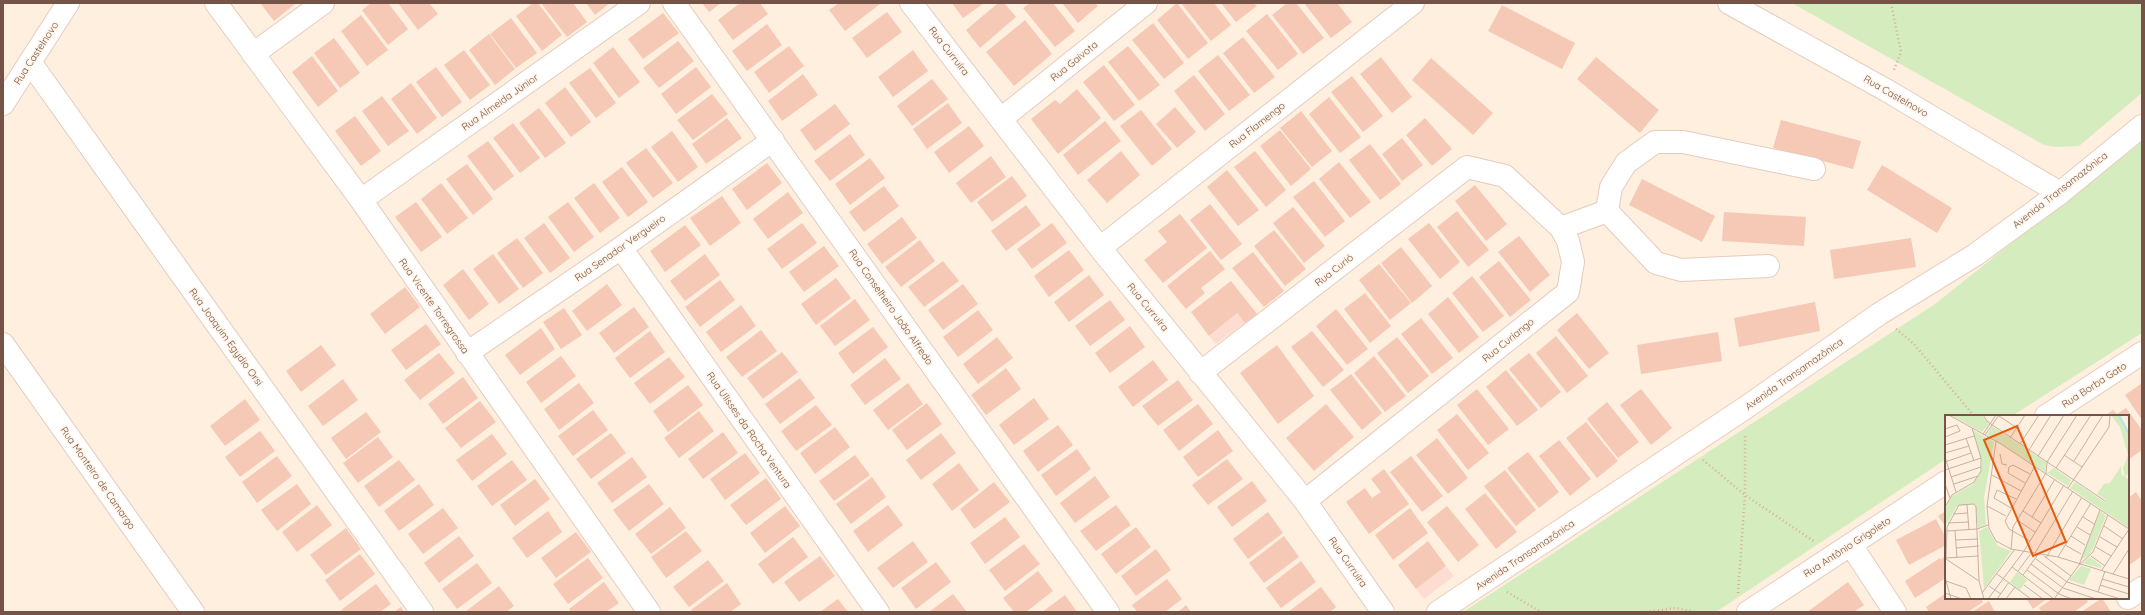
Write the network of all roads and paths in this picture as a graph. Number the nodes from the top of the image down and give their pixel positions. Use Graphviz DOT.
graph roads {
  1 [pos="216,3"];
  2 [pos="323,3"];
  3 [pos="639,3"];
  4 [pos="674,3"];
  5 [pos="911,3"];
  6 [pos="1146,3"];
  7 [pos="1413,3"];
  8 [pos="1729,3"];
  9 [pos="1891,3"];
  10 [pos="64,5"];
  11 [pos="253,54"];
  12 [pos="30,62"];
  13 [pos="1886,90"];
  14 [pos="3,104"];
  15 [pos="1001,119"];
  16 [pos="2142,126"];
  17 [pos="773,140"];
  18 [pos="1467,167"];
  19 [pos="1814,169"];
  20 [pos="2060,193"];
  21 [pos="361,200"];
  22 [pos="1607,210"];
  23 [pos="1561,228"];
  24 [pos="621,248"];
  25 [pos="1100,248"];
  26 [pos="1768,266"];
  27 [pos="1879,314"];
  28 [pos="3,344"];
  29 [pos="467,352"];
  30 [pos="2142,353"];
  31 [pos="1200,373"];
  32 [pos="1745,408"];
  33 [pos="1973,415"];
  34 [pos="2048,415"];
  35 [pos="1686,446"];
  36 [pos="1945,483"];
  37 [pos="1745,495"];
  38 [pos="1305,501"];
  39 [pos="1843,550"];
  40 [pos="1488,580"];
  41 [pos="2142,588"];
  42 [pos="2129,597"];
  43 [pos="1743,604"];
  44 [pos="193,612"];
  45 [pos="422,612"];
  46 [pos="649,612"];
  47 [pos="878,612"];
  48 [pos="1108,612"];
  49 [pos="1383,612"];
  50 [pos="1438,612"];
  51 [pos="1541,612"];
  52 [pos="1646,612"];
  53 [pos="1695,612"];
  54 [pos="1895,612"];
  1 -- 11 [label="street, Rua Vicente Torregrossa"];
  2 -- 11 [label="street"];
  3 -- 21 [label="street, Rua Almeida Júnior"];
  4 -- 17 [label="street, Rua Conselheiro João Alfredo"];
  5 -- 15 [label="street, Rua Curruíra"];
  6 -- 15 [label="street, Rua Gaivota"];
  7 -- 25 [label="street, Rua Flamengo"];
  8 -- 13 [label="street, Rua Castelnovo"];
  9 -- 13 [label="path"];
  10 -- 12 [label="street, Rua Castelnovo"];
  11 -- 21 [label="street, Rua Vicente Torregrossa"];
  12 -- 14 [label="street, Rua Castelnovo"];
  12 -- 45 [label="street, Rua Joaquim Egydio Orsi"];
  13 -- 20 [label="street, Rua Castelnovo"];
  15 -- 25 [label="street, Rua Curruíra"];
  16 -- 20 [label="street, Avenida Transamazônica"];
  17 -- 24 [label="street, Rua Senador Vergueiro"];
  17 -- 48 [label="street, Rua Conselheiro João Alfredo"];
  18 -- 23 [label="street, Rua Curiango"];
  18 -- 31 [label="street, Rua Curió"];
  19 -- 22 [label="street"];
  20 -- 27 [label="street, Avenida Transamazônica"];
  21 -- 29 [label="street, Rua Vicente Torregrossa"];
  22 -- 23 [label="street"];
  22 -- 26 [label="street"];
  23 -- 38 [label="street, Rua Curiango"];
  24 -- 29 [label="street, Rua Senador Vergueiro"];
  24 -- 47 [label="street, Rua Ulisses da Rocha Ventura"];
  25 -- 31 [label="street, Rua Curruíra"];
  27 -- 32 [label="street, Avenida Transamazônica"];
  27 -- 33 [label="path"];
  28 -- 44 [label="street, Rua Monteiro de Camargo"];
  29 -- 46 [label="street, Rua Vicente Torregrossa"];
  30 -- 34 [label="street, Rua Borba Gato"];
  31 -- 38 [label="street, Rua Curruíra"];
  32 -- 35 [label="street, Avenida Transamazônica"];
  32 -- 37 [label="path"];
  35 -- 37 [label="path"];
  35 -- 40 [label="street, Avenida Transamazônica"];
  36 -- 39 [label="street, Rua Antônio Grigoleto"];
  37 -- 39 [label="path"];
  37 -- 43 [label="path"];
  38 -- 49 [label="street, Rua Curruíra"];
  39 -- 43 [label="street, Rua Antônio Grigoleto"];
  39 -- 54 [label="street"];
  40 -- 50 [label="street, Avenida Transamazônica"];
  40 -- 51 [label="path"];
  41 -- 42 [label="street"];
  52 -- 53 [label="path"];
}
